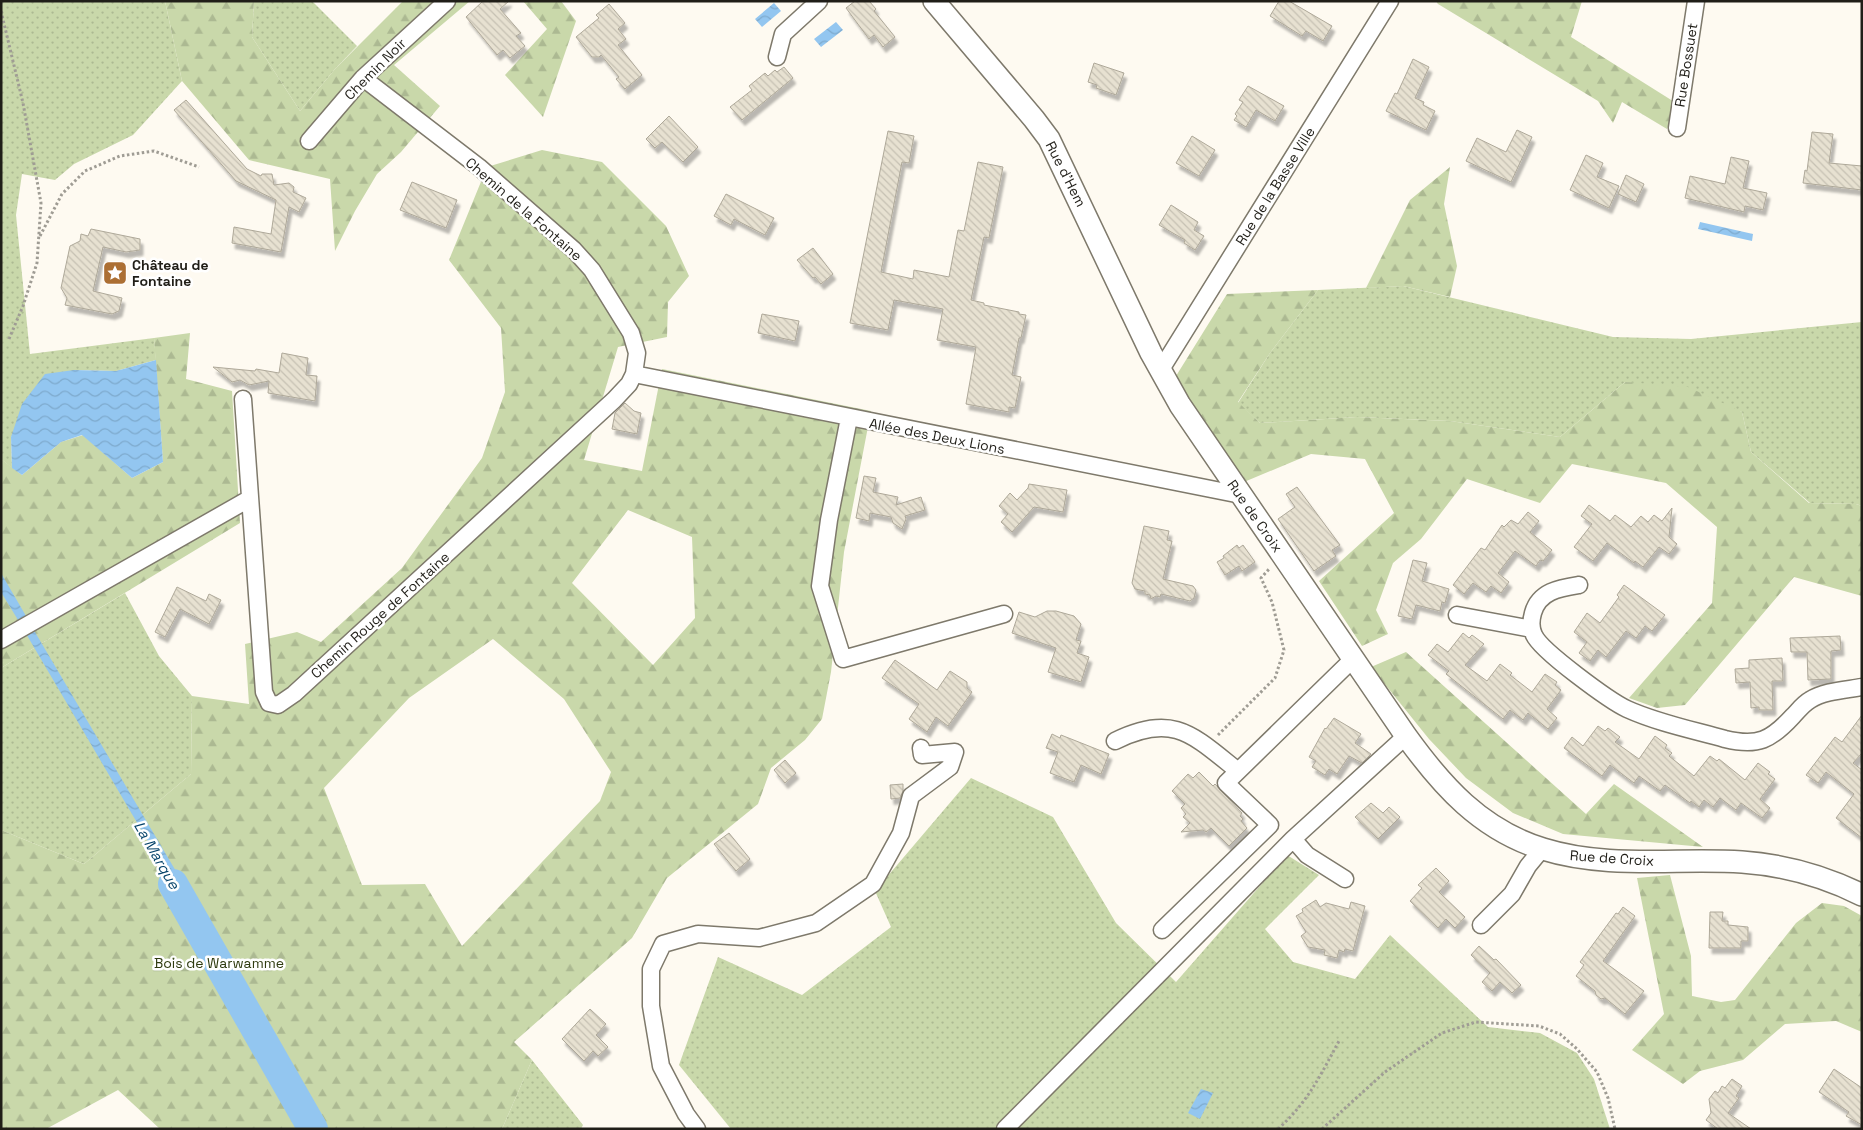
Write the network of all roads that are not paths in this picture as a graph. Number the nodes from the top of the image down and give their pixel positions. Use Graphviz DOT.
graph roads {
  1 [pos="447,1"];
  2 [pos="819,1"];
  3 [pos="934,1"];
  4 [pos="1390,1"];
  5 [pos="1696,1"];
  6 [pos="777,57"];
  7 [pos="363,78"];
  8 [pos="1677,128"];
  9 [pos="308,141"];
  10 [pos="1160,370"];
  11 [pos="634,374"];
  12 [pos="243,399"];
  13 [pos="849,418"];
  14 [pos="1241,496"];
  15 [pos="249,499"];
  16 [pos="1579,585"];
  17 [pos="1004,614"];
  18 [pos="1457,615"];
  19 [pos="1532,629"];
  20 [pos="1,640"];
  21 [pos="1354,658"];
  22 [pos="1862,687"];
  23 [pos="1406,736"];
  24 [pos="1115,741"];
  25 [pos="921,748"];
  26 [pos="1238,771"];
  27 [pos="1293,839"];
  28 [pos="1542,849"];
  29 [pos="1345,878"];
  30 [pos="1862,895"];
  31 [pos="1481,925"];
  32 [pos="1162,930"];
  33 [pos="697,1129"];
  34 [pos="1005,1129"];
  1 -- 7 [label="street, Chemin Noir"];
  2 -- 6 [label="street"];
  3 -- 10 [label="main road, Rue d'Hem"];
  4 -- 10 [label="street, Rue de la Basse Ville"];
  5 -- 8 [label="street, Rue Bossuet"];
  7 -- 9 [label="street, Chemin Noir"];
  7 -- 11 [label="street, Chemin de la Fontaine"];
  10 -- 14 [label="main road, Rue de Croix"];
  11 -- 13 [label="street, Allée des Deux Lions"];
  11 -- 15 [label="street, Chemin Rouge de Fontaine"];
  12 -- 15 [label="street, Chemin Rouge de Fontaine"];
  13 -- 14 [label="street, Allée des Deux Lions"];
  13 -- 17 [label="street"];
  14 -- 21 [label="main road, Rue de Croix"];
  15 -- 20 [label="street"];
  16 -- 19 [label="street"];
  18 -- 19 [label="street"];
  19 -- 22 [label="street"];
  21 -- 23 [label="main road, Rue de Croix"];
  21 -- 26 [label="street"];
  23 -- 27 [label="street"];
  23 -- 28 [label="main road, Rue de Croix"];
  24 -- 26 [label="street"];
  25 -- 33 [label="street"];
  26 -- 32 [label="street"];
  27 -- 29 [label="street"];
  27 -- 34 [label="street"];
  28 -- 30 [label="main road, Rue de Croix"];
  28 -- 31 [label="street"];
}
